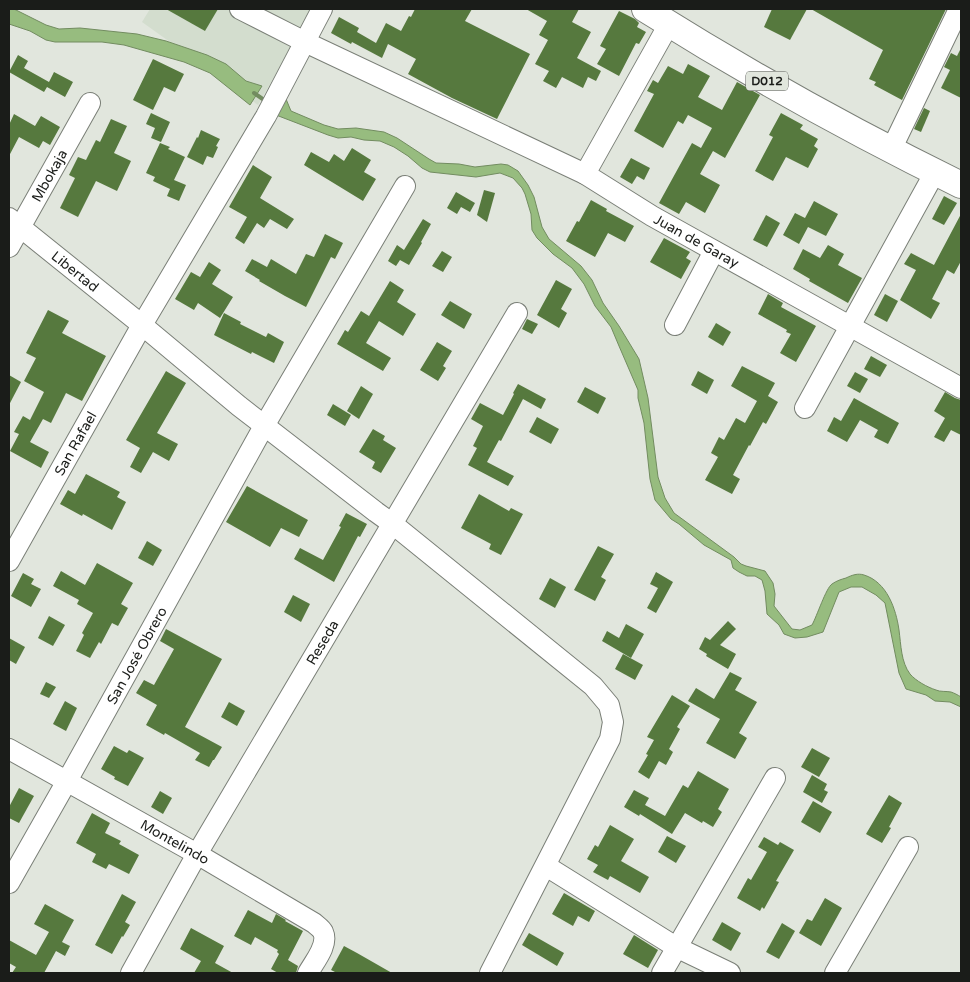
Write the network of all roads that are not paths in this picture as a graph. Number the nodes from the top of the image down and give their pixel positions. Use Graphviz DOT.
graph roads {
  1 [pos="240,9"];
  2 [pos="322,9"];
  3 [pos="645,9"];
  4 [pos="959,9"];
  5 [pos="669,24"];
  6 [pos="305,42"];
  7 [pos="90,103"];
  8 [pos="891,150"];
  9 [pos="934,172"];
  10 [pos="585,174"];
  11 [pos="961,185"];
  12 [pos="405,186"];
  13 [pos="14,223"];
  14 [pos="9,247"];
  15 [pos="714,251"];
  16 [pos="517,313"];
  17 [pos="142,325"];
  18 [pos="675,325"];
  19 [pos="850,326"];
  20 [pos="961,388"];
  21 [pos="806,408"];
  22 [pos="264,426"];
  23 [pos="393,524"];
  24 [pos="9,561"];
  25 [pos="9,748"];
  26 [pos="775,778"];
  27 [pos="67,781"];
  28 [pos="908,847"];
  29 [pos="197,854"];
  30 [pos="546,866"];
  31 [pos="9,883"];
  32 [pos="676,947"];
  33 [pos="131,973"];
  34 [pos="308,973"];
  35 [pos="490,973"];
  36 [pos="662,973"];
  37 [pos="730,973"];
  38 [pos="835,973"];
  1 -- 6 [label="street, Juan de Garay"];
  2 -- 6 [label="street, San Rafael"];
  3 -- 5 [label="main road, D012"];
  4 -- 8 [label="street"];
  5 -- 8 [label="main road, D012"];
  5 -- 10 [label="street"];
  6 -- 10 [label="street, Juan de Garay"];
  6 -- 17 [label="street, San Rafael"];
  7 -- 13 [label="street, Mbokaja"];
  8 -- 9 [label="main road, D012"];
  9 -- 11 [label="main road, D012"];
  9 -- 19 [label="street"];
  10 -- 15 [label="street, Juan de Garay"];
  12 -- 22 [label="street, San José Obrero"];
  13 -- 14 [label="street, Mbokaja"];
  13 -- 17 [label="street, Libertad"];
  15 -- 18 [label="street"];
  15 -- 19 [label="street, Juan de Garay"];
  16 -- 23 [label="street, Reseda"];
  17 -- 22 [label="street, Libertad"];
  17 -- 24 [label="street, San Rafael"];
  19 -- 20 [label="street, Juan de Garay"];
  19 -- 21 [label="street"];
  22 -- 23 [label="street, Libertad"];
  22 -- 27 [label="street, San José Obrero"];
  23 -- 29 [label="street, Reseda"];
  23 -- 30 [label="street, Libertad"];
  25 -- 27 [label="street, Montelindo"];
  26 -- 32 [label="street"];
  27 -- 29 [label="street, Montelindo"];
  27 -- 31 [label="street, San José Obrero"];
  28 -- 38 [label="street"];
  29 -- 33 [label="street, Reseda"];
  29 -- 34 [label="street, Montelindo"];
  30 -- 32 [label="street"];
  30 -- 35 [label="street, Libertad"];
  32 -- 36 [label="street"];
  32 -- 37 [label="street"];
}
